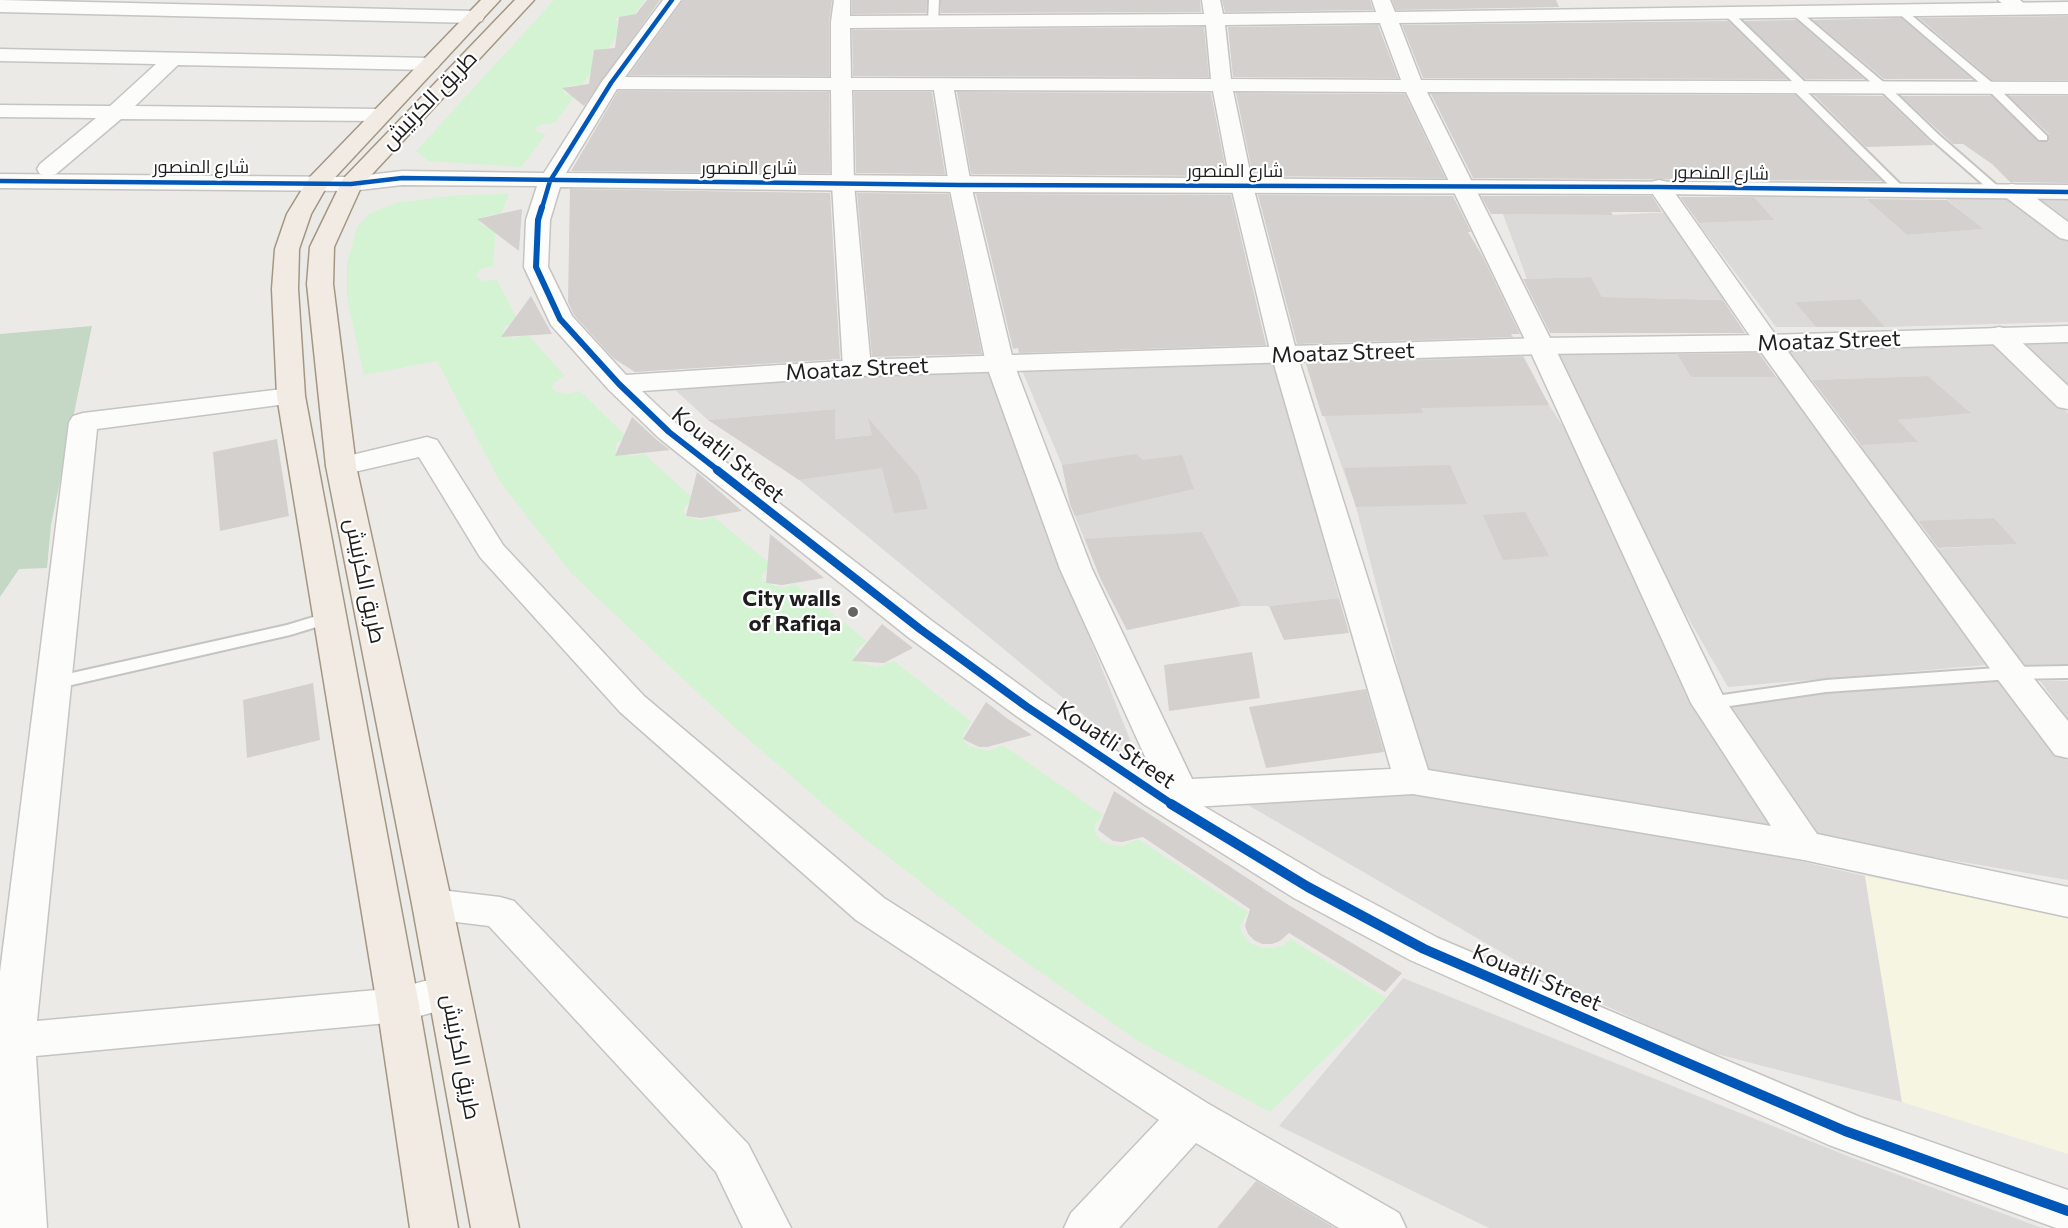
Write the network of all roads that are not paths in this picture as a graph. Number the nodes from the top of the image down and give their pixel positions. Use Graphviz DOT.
graph roads {
  1 [pos="525,0"];
  2 [pos="672,0"];
  3 [pos="934,0"];
  4 [pos="97,4"];
  5 [pos="2014,4"];
  6 [pos="0,6"];
  7 [pos="483,8"];
  8 [pos="1385,8"];
  9 [pos="2068,8"];
  10 [pos="1213,10"];
  11 [pos="1900,10"];
  12 [pos="841,11"];
  13 [pos="1794,11"];
  14 [pos="1727,12"];
  15 [pos="933,22"];
  16 [pos="0,55"];
  17 [pos="27,56"];
  18 [pos="173,59"];
  19 [pos="430,64"];
  20 [pos="0,76"];
  21 [pos="611,82"];
  22 [pos="841,84"];
  23 [pos="943,84"];
  24 [pos="1222,86"];
  25 [pos="1414,87"];
  26 [pos="1800,87"];
  27 [pos="1883,87"];
  28 [pos="1992,88"];
  29 [pos="2068,88"];
  30 [pos="0,111"];
  31 [pos="115,113"];
  32 [pos="380,115"];
  33 [pos="2043,138"];
  34 [pos="0,169"];
  35 [pos="48,169"];
  36 [pos="339,177"];
  37 [pos="0,181"];
  38 [pos="550,181"];
  39 [pos="843,184"];
  40 [pos="960,185"];
  41 [pos="1242,186"];
  42 [pos="1464,187"];
  43 [pos="1659,187"];
  44 [pos="1900,190"];
  45 [pos="2005,191"];
  46 [pos="2068,192"];
  47 [pos="2068,233"];
  48 [pos="2068,334"];
  49 [pos="1999,335"];
  50 [pos="1768,343"];
  51 [pos="1541,346"];
  52 [pos="1284,354"];
  53 [pos="1000,364"];
  54 [pos="857,368"];
  55 [pos="619,384"];
  56 [pos="291,396"];
  57 [pos="2068,401"];
  58 [pos="341,465"];
  59 [pos="330,617"];
  60 [pos="2068,672"];
  61 [pos="2011,673"];
  62 [pos="54,683"];
  63 [pos="1709,703"];
  64 [pos="2068,746"];
  65 [pos="1413,781"];
  66 [pos="1169,795"];
  67 [pos="1804,846"];
  68 [pos="2068,902"];
  69 [pos="432,904"];
  70 [pos="448,992"];
  71 [pos="398,1005"];
  72 [pos="7,1042"];
  73 [pos="1191,1118"];
  74 [pos="2068,1211"];
  75 [pos="23,1228"];
  76 [pos="434,1228"];
  77 [pos="495,1228"];
  78 [pos="767,1228"];
  79 [pos="1088,1228"];
  80 [pos="1382,1228"];
  1 -- 36 [label="main road, طريق الكرنيش"];
  2 -- 21 [label="street, Kouatli Street"];
  3 -- 15 [label="lane"];
  4 -- 6 [label="street"];
  4 -- 7 [label="street"];
  4 -- 17 [label="street"];
  5 -- 9 [label="street"];
  5 -- 11 [label="street"];
  7 -- 19 [label="main road, طريق الكرنيش"];
  8 -- 10 [label="street"];
  8 -- 14 [label="street"];
  8 -- 25 [label="street"];
  10 -- 15 [label="street"];
  10 -- 24 [label="street"];
  11 -- 13 [label="street"];
  11 -- 28 [label="lane"];
  12 -- 15 [label="street"];
  12 -- 22 [label="street"];
  13 -- 14 [label="street"];
  13 -- 27 [label="lane"];
  14 -- 26 [label="lane"];
  16 -- 17 [label="street"];
  17 -- 18 [label="street"];
  17 -- 20 [label="street"];
  18 -- 19 [label="street"];
  18 -- 31 [label="street"];
  19 -- 32 [label="main road, طريق الكرنيش"];
  21 -- 22 [label="street"];
  21 -- 38 [label="street, Kouatli Street"];
  22 -- 23 [label="street"];
  22 -- 39 [label="street"];
  23 -- 24 [label="street"];
  23 -- 40 [label="street"];
  24 -- 25 [label="street"];
  24 -- 41 [label="street"];
  25 -- 26 [label="street"];
  25 -- 42 [label="street"];
  26 -- 27 [label="street"];
  26 -- 44 [label="lane"];
  27 -- 28 [label="street"];
  27 -- 45 [label="lane"];
  28 -- 29 [label="street"];
  28 -- 33 [label="lane"];
  30 -- 31 [label="street"];
  31 -- 32 [label="street"];
  31 -- 35 [label="street"];
  32 -- 36 [label="main road, طريق الكرنيش"];
  34 -- 35 [label="street, شارع المنصور"];
  35 -- 36 [label="street, شارع المنصور"];
  36 -- 37 [label="street, شارع المنصور"];
  36 -- 38 [label="street, شارع المنصور"];
  36 -- 56 [label="main road, طريق الكرنيش"];
  36 -- 58 [label="main road, طريق الكرنيش"];
  38 -- 39 [label="street, شارع المنصور"];
  38 -- 55 [label="street, Kouatli Street"];
  39 -- 40 [label="street, شارع المنصور"];
  39 -- 54 [label="street"];
  40 -- 41 [label="street, شارع المنصور"];
  40 -- 53 [label="street"];
  41 -- 42 [label="street, شارع المنصور"];
  41 -- 52 [label="street"];
  42 -- 43 [label="street, شارع المنصور"];
  42 -- 51 [label="street"];
  43 -- 44 [label="street, شارع المنصور"];
  43 -- 50 [label="street"];
  44 -- 45 [label="street, شارع المنصور"];
  45 -- 46 [label="street, شارع المنصور"];
  45 -- 47 [label="street"];
  48 -- 49 [label="street, Moataz Street"];
  49 -- 50 [label="street, Moataz Street"];
  49 -- 57 [label="street"];
  50 -- 51 [label="street, Moataz Street"];
  50 -- 61 [label="street"];
  51 -- 52 [label="street, Moataz Street"];
  51 -- 63 [label="street"];
  52 -- 53 [label="street, Moataz Street"];
  52 -- 65 [label="street"];
  53 -- 54 [label="street, Moataz Street"];
  53 -- 66 [label="street"];
  54 -- 55 [label="street, Moataz Street"];
  55 -- 66 [label="street, Kouatli Street"];
  56 -- 59 [label="main road, طريق الكرنيش"];
  56 -- 62 [label="street"];
  58 -- 69 [label="main road, طريق الكرنيش"];
  58 -- 73 [label="street"];
  59 -- 62 [label="lane"];
  59 -- 71 [label="main road, طريق الكرنيش"];
  60 -- 61 [label="lane"];
  61 -- 63 [label="lane"];
  61 -- 64 [label="street"];
  62 -- 72 [label="street"];
  63 -- 67 [label="street"];
  65 -- 66 [label="street"];
  65 -- 67 [label="street"];
  66 -- 74 [label="street, Kouatli Street"];
  67 -- 68 [label="street"];
  69 -- 70 [label="main road, طريق الكرنيش"];
  69 -- 78 [label="street"];
  70 -- 71 [label="street"];
  70 -- 77 [label="main road, طريق الكرنيش"];
  71 -- 72 [label="street"];
  71 -- 76 [label="main road, طريق الكرنيش"];
  72 -- 75 [label="street"];
  73 -- 79 [label="street"];
  73 -- 80 [label="street"];
}
